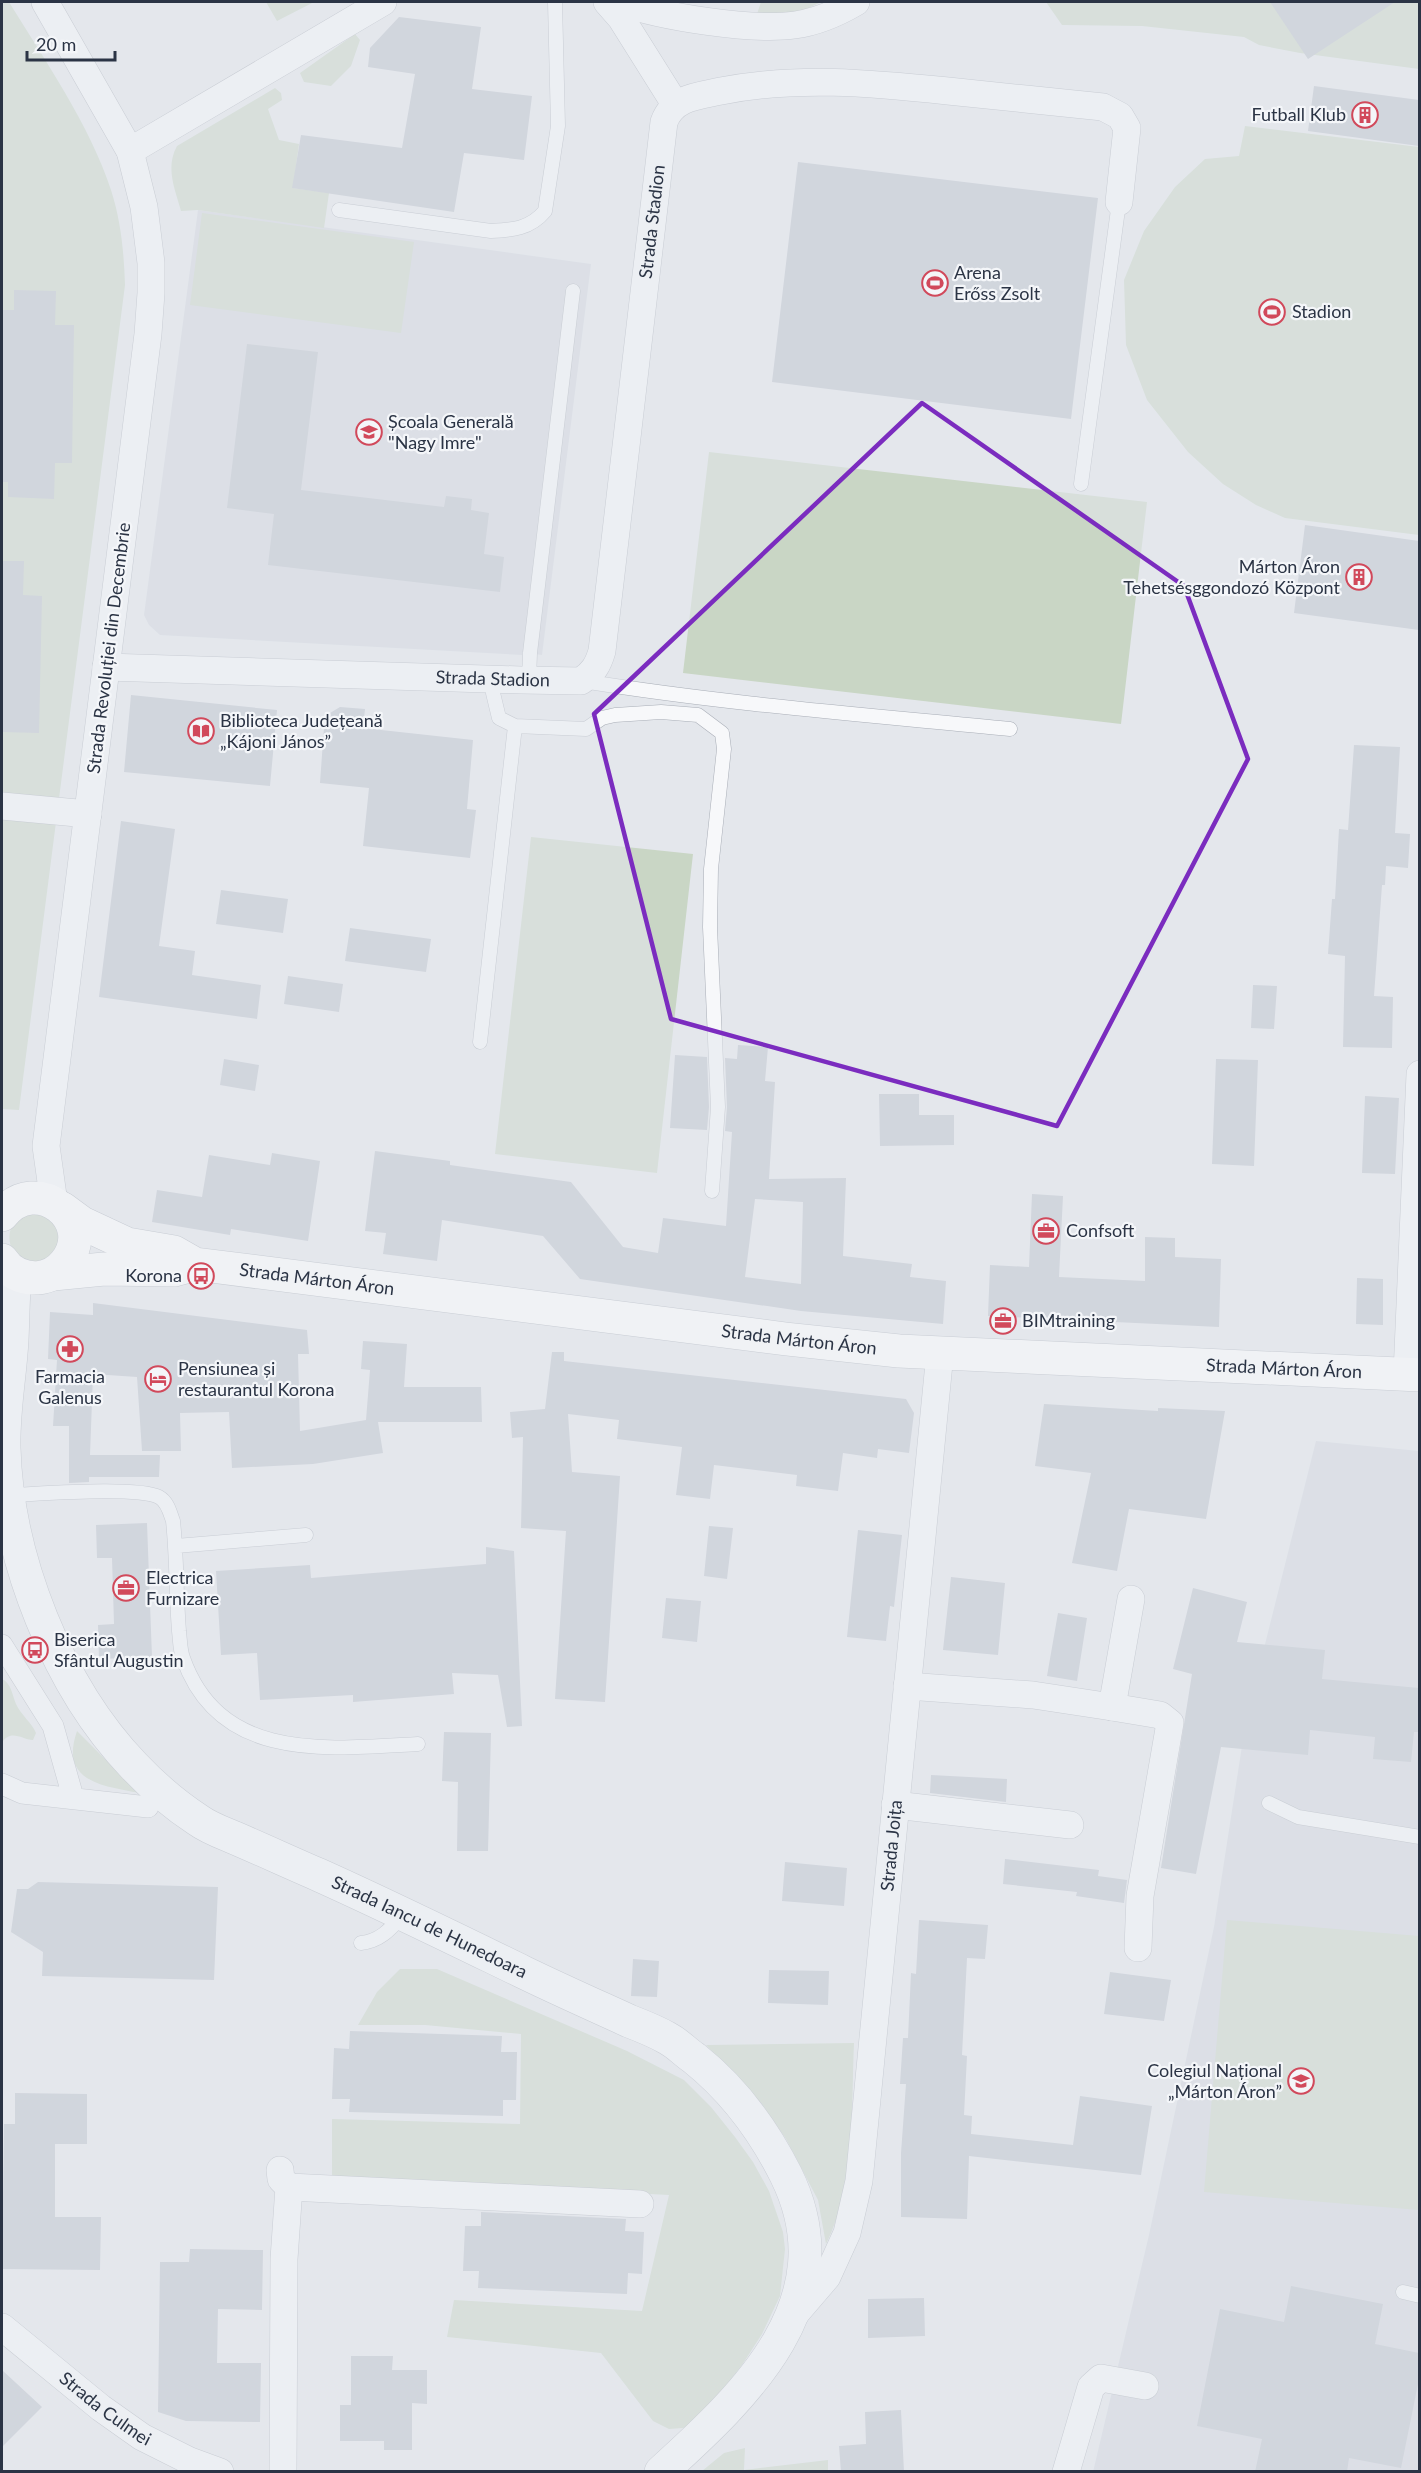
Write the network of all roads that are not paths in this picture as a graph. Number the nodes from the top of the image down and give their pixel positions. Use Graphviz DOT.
graph roads {
  1 [pos="45,2"];
  2 [pos="383,2"];
  3 [pos="555,2"];
  4 [pos="607,2"];
  5 [pos="620,2"];
  6 [pos="856,2"];
  7 [pos="675,105"];
  8 [pos="130,151"];
  9 [pos="1119,202"];
  10 [pos="339,210"];
  11 [pos="573,291"];
  12 [pos="1082,484"];
  13 [pos="106,667"];
  14 [pos="494,679"];
  15 [pos="529,680"];
  16 [pos="581,681"];
  17 [pos="515,726"];
  18 [pos="1010,729"];
  19 [pos="2,806"];
  20 [pos="88,814"];
  21 [pos="480,1042"];
  22 [pos="1419,1074"];
  23 [pos="712,1191"];
  24 [pos="24,1209"];
  25 [pos="195,1264"];
  26 [pos="28,1271"];
  27 [pos="940,1353"];
  28 [pos="1413,1374"];
  29 [pos="9,1495"];
  30 [pos="8,1529"];
  31 [pos="306,1535"];
  32 [pos="176,1546"];
  33 [pos="1131,1599"];
  34 [pos="2,1645"];
  35 [pos="907,1686"];
  36 [pos="1112,1707"];
  37 [pos="418,1744"];
  38 [pos="2,1784"];
  39 [pos="73,1797"];
  40 [pos="1269,1803"];
  41 [pos="896,1805"];
  42 [pos="148,1807"];
  43 [pos="1070,1825"];
  44 [pos="1419,1837"];
  45 [pos="404,1913"];
  46 [pos="361,1943"];
  47 [pos="1138,1948"];
  48 [pos="640,2204"];
  49 [pos="1403,2292"];
  50 [pos="1419,2296"];
  51 [pos="791,2320"];
  52 [pos="2,2327"];
  53 [pos="1145,2386"];
  54 [pos="220,2472"];
  55 [pos="283,2472"];
  56 [pos="661,2472"];
  57 [pos="1066,2472"];
  1 -- 8 [label="street, Strada Revoluției din Decembrie"];
  2 -- 8 [label="street"];
  3 -- 10 [label="lane"];
  4 -- 7 [label="street"];
  5 -- 6 [label="street"];
  7 -- 9 [label="street"];
  7 -- 16 [label="street, Strada Stadion"];
  8 -- 13 [label="street, Strada Revoluției din Decembrie"];
  9 -- 12 [label="lane"];
  11 -- 15 [label="lane"];
  13 -- 14 [label="street, Strada Stadion"];
  13 -- 20 [label="street, Strada Revoluției din Decembrie"];
  14 -- 15 [label="street, Strada Stadion"];
  14 -- 17 [label="lane"];
  15 -- 16 [label="street, Strada Stadion"];
  16 -- 18 [label="lane"];
  17 -- 21 [label="lane"];
  17 -- 23 [label="lane"];
  19 -- 20 [label="street"];
  20 -- 24 [label="street, Strada Revoluției din Decembrie"];
  22 -- 28 [label="street, Strada Márton Áron"];
  24 -- 25 [label="main road, Strada Márton Áron"];
  24 -- 26 [label="main road"];
  25 -- 26 [label="main road, Strada Márton Áron"];
  25 -- 27 [label="main road, Strada Márton Áron"];
  26 -- 29 [label="street, Strada Iancu de Hunedoara"];
  27 -- 28 [label="main road, Strada Márton Áron"];
  27 -- 35 [label="street, Strada Joița"];
  29 -- 30 [label="street, Strada Iancu de Hunedoara"];
  29 -- 32 [label="lane"];
  30 -- 45 [label="street, Strada Iancu de Hunedoara"];
  31 -- 32 [label="lane"];
  32 -- 37 [label="lane"];
  33 -- 36 [label="street"];
  34 -- 39 [label="street"];
  35 -- 36 [label="street"];
  35 -- 41 [label="street, Strada Joița"];
  36 -- 47 [label="street"];
  38 -- 39 [label="street"];
  39 -- 42 [label="street"];
  40 -- 44 [label="lane"];
  41 -- 43 [label="street"];
  41 -- 51 [label="street, Strada Joița"];
  45 -- 46 [label="lane"];
  45 -- 51 [label="street, Strada Iancu de Hunedoara"];
  48 -- 55 [label="street"];
  49 -- 50 [label="lane"];
  51 -- 56 [label="street, Strada Iancu de Hunedoara"];
  52 -- 54 [label="street, Strada Culmei"];
  53 -- 57 [label="street"];
}
